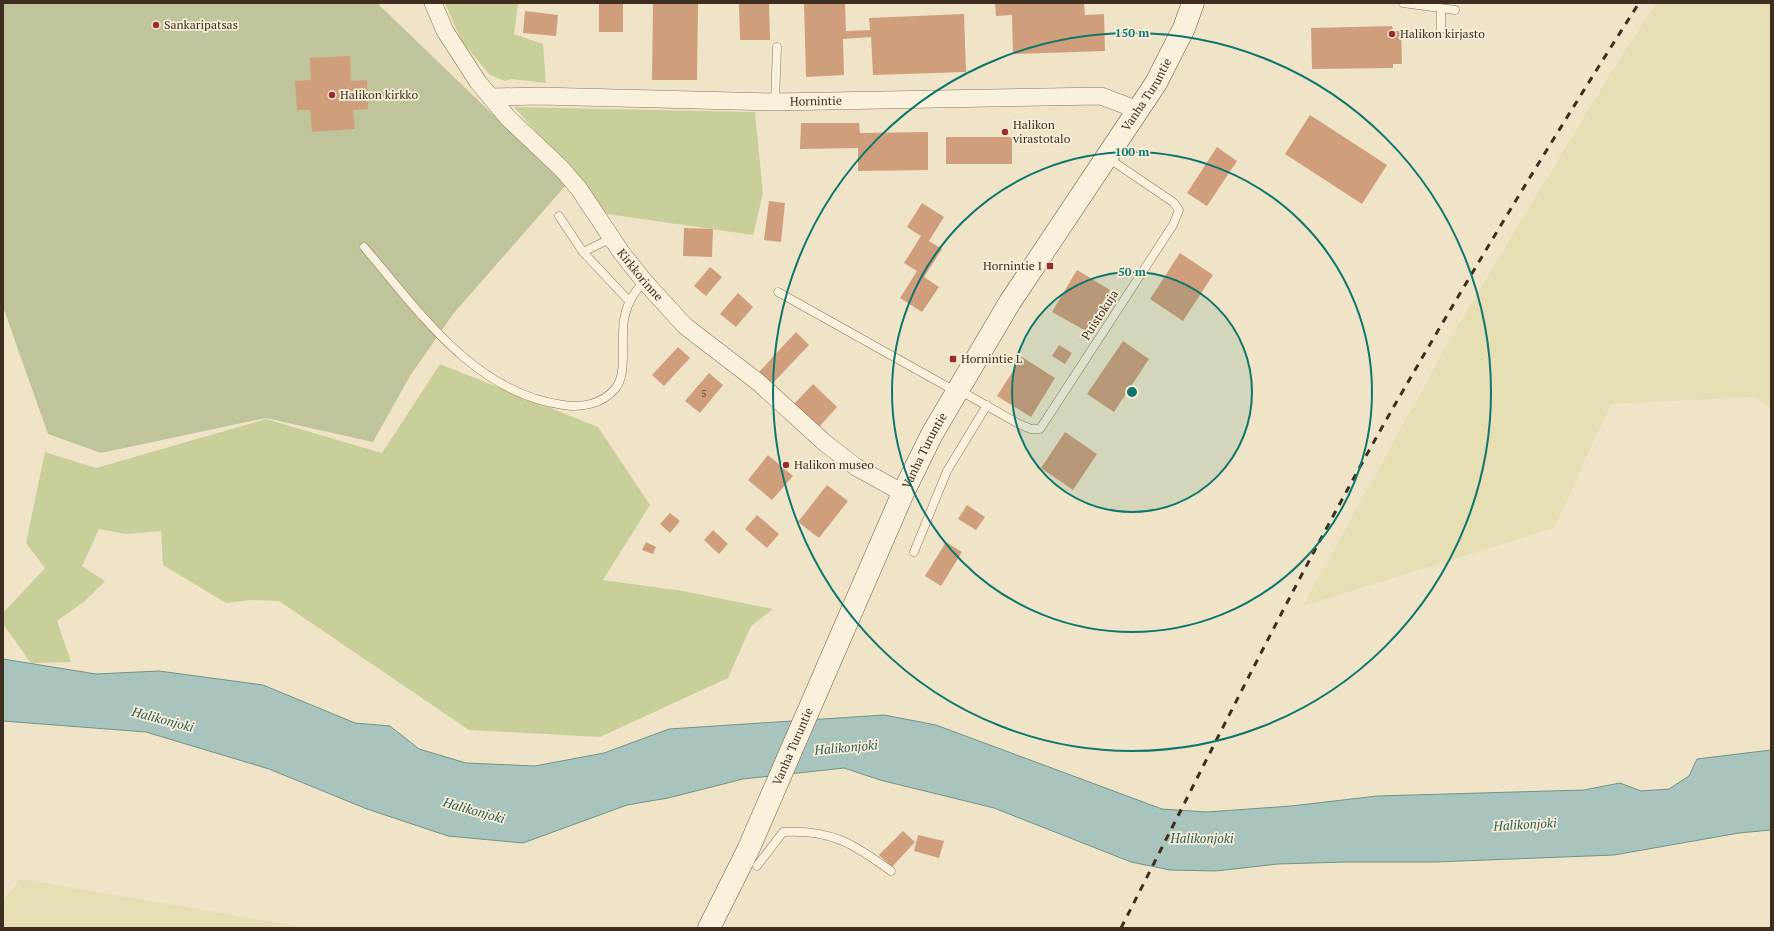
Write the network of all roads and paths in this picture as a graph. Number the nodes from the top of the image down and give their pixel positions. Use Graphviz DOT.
graph roads {
  1 [pos="433,3"];
  2 [pos="1193,3"];
  3 [pos="1403,3"];
  4 [pos="1415,4"];
  5 [pos="1441,9"];
  6 [pos="1455,10"];
  7 [pos="1441,29"];
  8 [pos="777,47"];
  9 [pos="491,98"];
  10 [pos="774,102"];
  11 [pos="1138,110"];
  12 [pos="1107,157"];
  13 [pos="559,216"];
  14 [pos="612,238"];
  15 [pos="364,247"];
  16 [pos="583,252"];
  17 [pos="644,281"];
  18 [pos="778,292"];
  19 [pos="629,301"];
  20 [pos="958,390"];
  21 [pos="987,405"];
  22 [pos="903,493"];
  23 [pos="914,552"];
  24 [pos="753,858"];
  25 [pos="891,871"];
  26 [pos="709,928"];
  1 -- 9 [label="street, Kirkkorinne"];
  2 -- 11 [label="street, Vanha Turuntie"];
  3 -- 4 [label="lane"];
  4 -- 5 [label="lane"];
  5 -- 6 [label="lane"];
  5 -- 7 [label="lane"];
  8 -- 10 [label="lane"];
  9 -- 10 [label="street, Hornintie"];
  9 -- 14 [label="street, Kirkkorinne"];
  10 -- 11 [label="street, Hornintie"];
  11 -- 12 [label="street, Vanha Turuntie"];
  12 -- 20 [label="street, Vanha Turuntie"];
  12 -- 21 [label="lane, Puistokuja"];
  13 -- 16 [label="lane"];
  14 -- 16 [label="lane"];
  14 -- 17 [label="street, Kirkkorinne"];
  15 -- 19 [label="lane"];
  16 -- 19 [label="lane"];
  17 -- 19 [label="lane"];
  17 -- 22 [label="street, Kirkkorinne"];
  18 -- 20 [label="lane, Puistokuja"];
  20 -- 21 [label="lane, Puistokuja"];
  20 -- 22 [label="street, Vanha Turuntie"];
  21 -- 23 [label="lane"];
  22 -- 24 [label="street, Vanha Turuntie"];
  24 -- 25 [label="lane"];
  24 -- 26 [label="street, Vanha Turuntie"];
}
